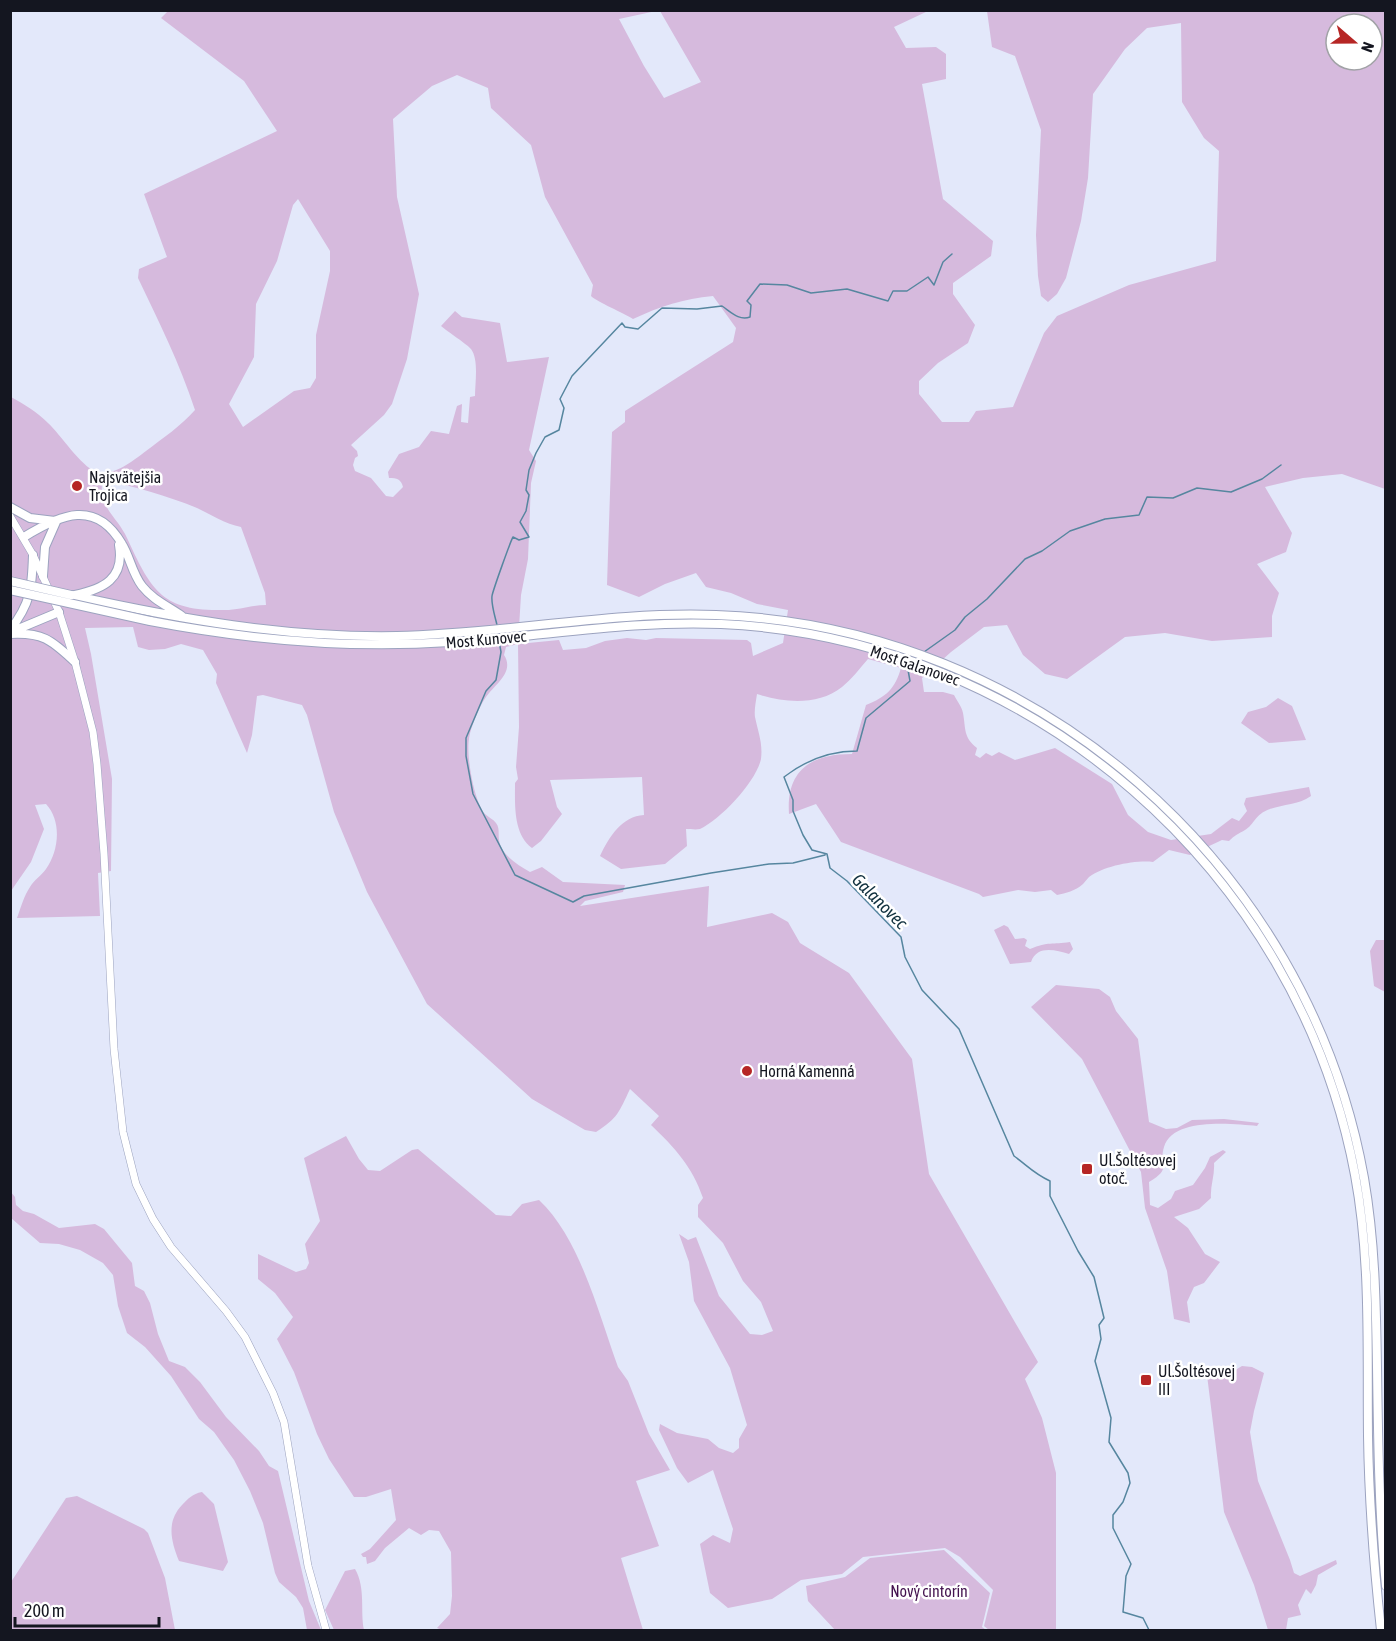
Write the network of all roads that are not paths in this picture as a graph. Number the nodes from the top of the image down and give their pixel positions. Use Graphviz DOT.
graph roads {
  1 [pos="10,507"];
  2 [pos="10,516"];
  3 [pos="56,521"];
  4 [pos="24,537"];
  5 [pos="119,540"];
  6 [pos="33,555"];
  7 [pos="43,576"];
  8 [pos="10,581"];
  9 [pos="10,590"];
  10 [pos="71,596"];
  11 [pos="59,612"];
  12 [pos="151,617"];
  13 [pos="188,619"];
  14 [pos="797,627"];
  15 [pos="10,632"];
  16 [pos="398,640"];
  17 [pos="75,662"];
  18 [pos="1030,710"];
  19 [pos="1386,1586"];
  20 [pos="326,1630"];
  21 [pos="1381,1630"];
  1 -- 3 [label="highway"];
  2 -- 4 [label="main road"];
  3 -- 4 [label="highway"];
  3 -- 5 [label="highway"];
  3 -- 7 [label="highway"];
  4 -- 6 [label="main road"];
  5 -- 10 [label="highway"];
  5 -- 13 [label="highway"];
  6 -- 7 [label="main road"];
  6 -- 15 [label="highway"];
  7 -- 11 [label="main road"];
  8 -- 10 [label="highway, bridge"];
  9 -- 12 [label="highway, bridge"];
  10 -- 12 [label="highway"];
  11 -- 15 [label="highway"];
  11 -- 17 [label="main road"];
  12 -- 13 [label="highway"];
  12 -- 16 [label="highway"];
  13 -- 16 [label="highway"];
  14 -- 16 [label="highway, Most Kunovec"];
  14 -- 18 [label="highway, Most Galanovec"];
  15 -- 17 [label="highway"];
  17 -- 20 [label="main road"];
  18 -- 19 [label="highway"];
  18 -- 21 [label="highway"];
}
